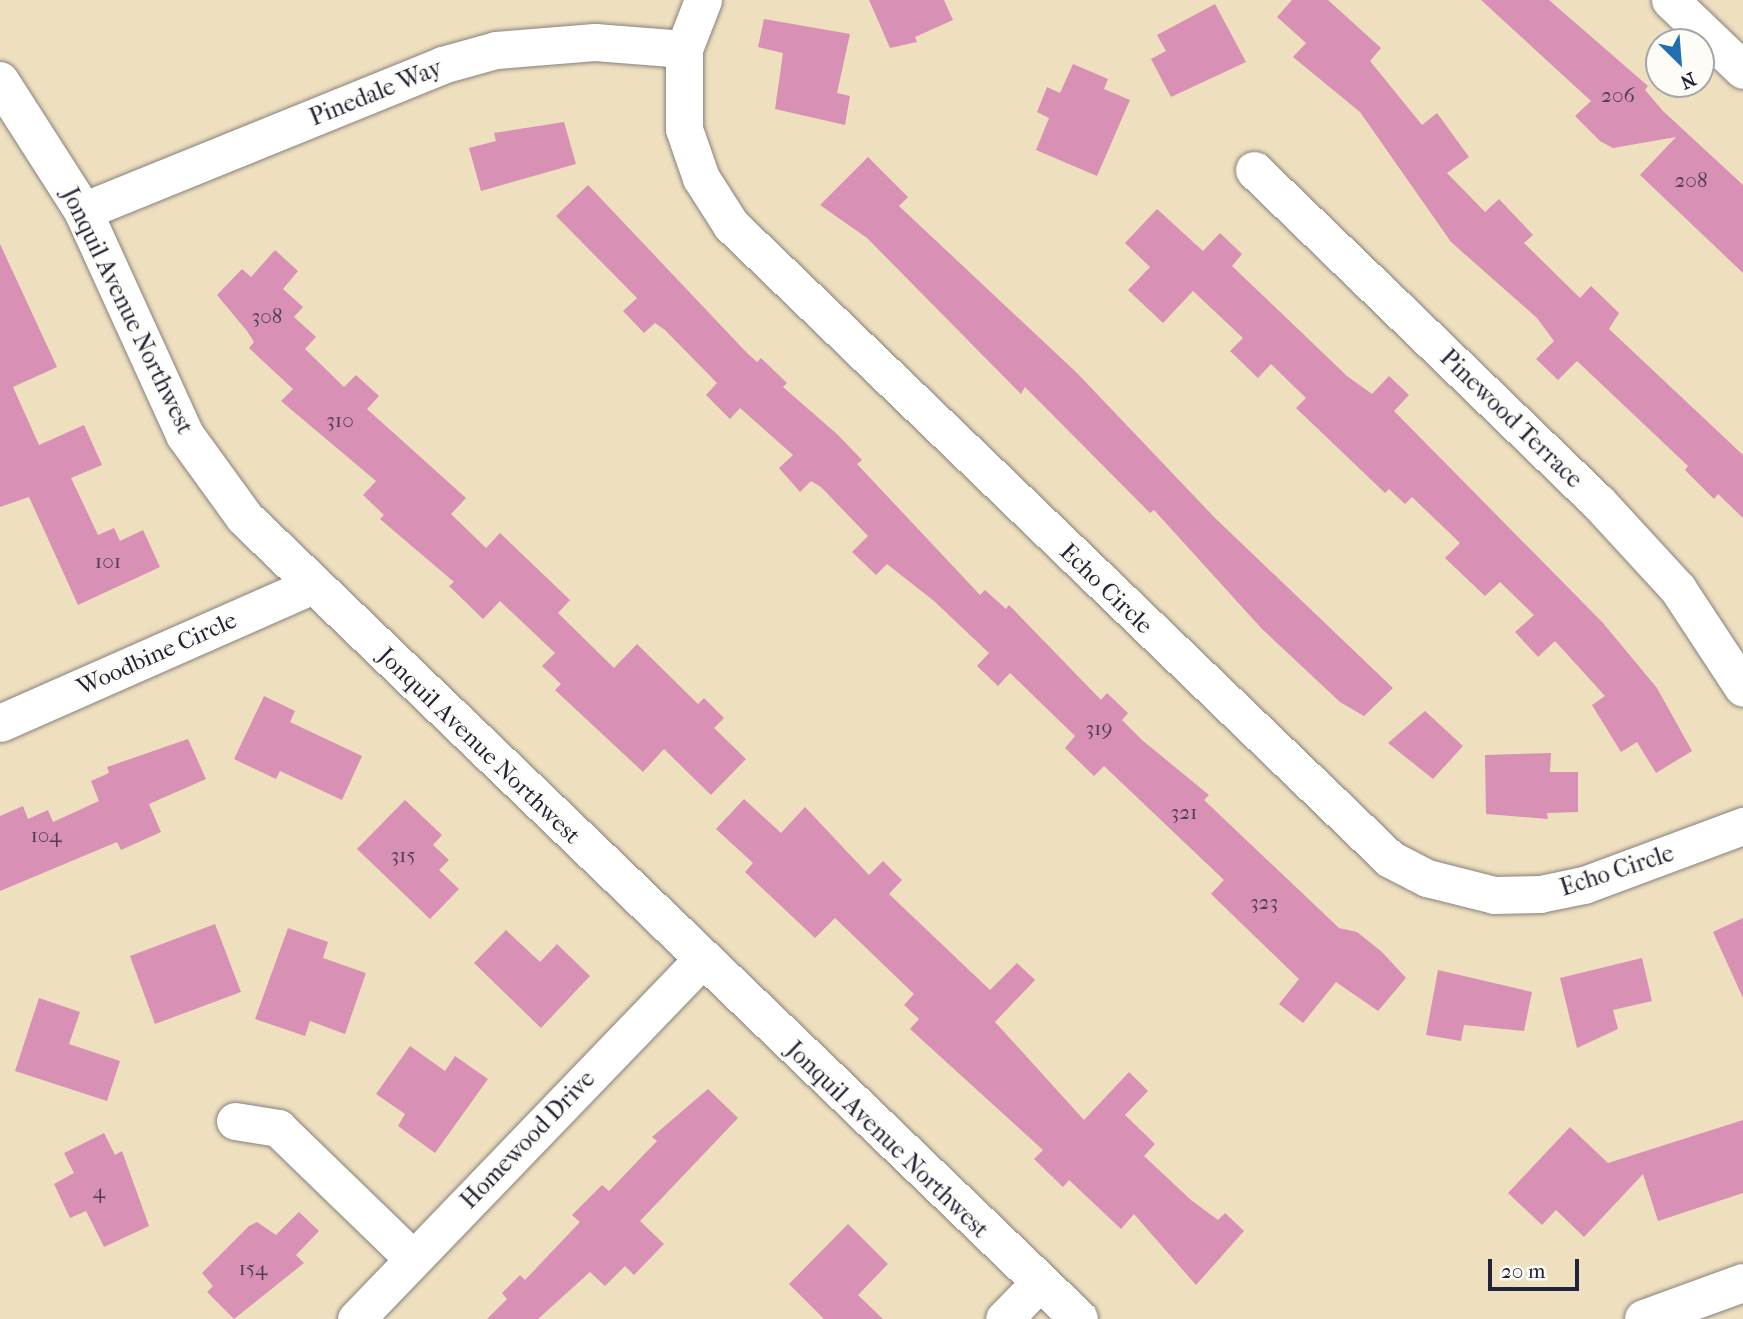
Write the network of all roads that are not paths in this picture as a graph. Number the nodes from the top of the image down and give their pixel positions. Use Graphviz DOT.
graph roads {
  1 [pos="703,0"];
  2 [pos="1670,0"];
  3 [pos="684,49"];
  4 [pos="1743,70"];
  5 [pos="0,81"];
  6 [pos="1254,170"];
  7 [pos="83,211"];
  8 [pos="313,585"];
  9 [pos="1743,688"];
  10 [pos="0,723"];
  11 [pos="1743,827"];
  12 [pos="701,961"];
  13 [pos="235,1121"];
  14 [pos="413,1259"];
  15 [pos="1743,1283"];
  16 [pos="1038,1284"];
  17 [pos="356,1319"];
  18 [pos="1004,1319"];
  19 [pos="1079,1319"];
  20 [pos="1644,1319"];
  1 -- 3 [label="street, Echo Circle"];
  2 -- 4 [label="street"];
  3 -- 7 [label="street, Pinedale Way"];
  3 -- 11 [label="street, Echo Circle"];
  5 -- 7 [label="street, Jonquil Avenue Northwest"];
  6 -- 9 [label="street, Pinewood Terrace"];
  7 -- 8 [label="street, Jonquil Avenue Northwest"];
  8 -- 10 [label="street, Woodbine Circle"];
  8 -- 12 [label="street, Jonquil Avenue Northwest"];
  12 -- 14 [label="street, Homewood Drive"];
  12 -- 16 [label="street, Jonquil Avenue Northwest"];
  13 -- 14 [label="street"];
  14 -- 17 [label="street, Homewood Drive"];
  15 -- 20 [label="street"];
  16 -- 18 [label="street"];
  16 -- 19 [label="street, Jonquil Avenue Northwest"];
}
